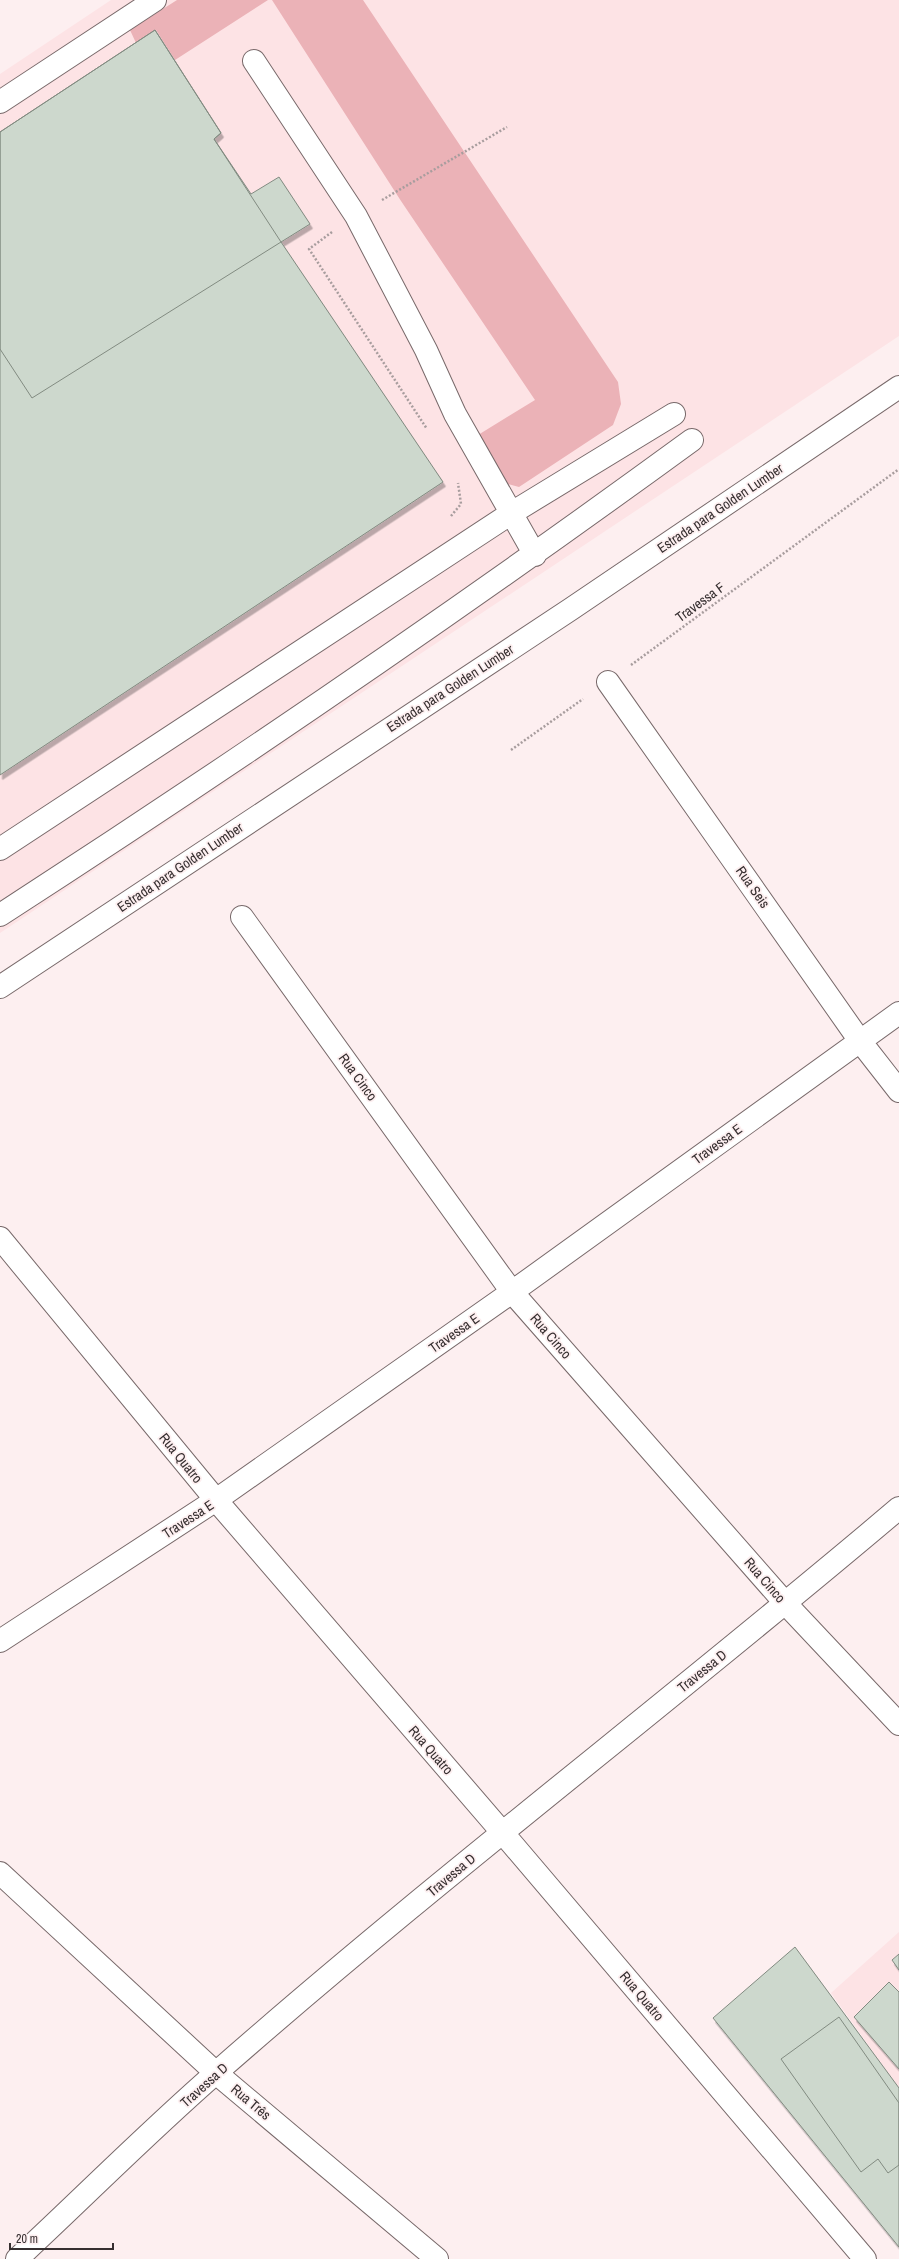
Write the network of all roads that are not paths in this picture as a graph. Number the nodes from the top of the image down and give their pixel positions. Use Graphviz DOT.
graph roads {
  1 [pos="155,0"];
  2 [pos="254,61"];
  3 [pos="0,102"];
  4 [pos="899,387"];
  5 [pos="674,414"];
  6 [pos="692,440"];
  7 [pos="510,514"];
  8 [pos="535,555"];
  9 [pos="608,682"];
  10 [pos="0,849"];
  11 [pos="0,915"];
  12 [pos="242,917"];
  13 [pos="0,987"];
  14 [pos="899,1013"];
  15 [pos="860,1041"];
  16 [pos="899,1091"];
  17 [pos="0,1238"];
  18 [pos="512,1292"];
  19 [pos="216,1500"];
  20 [pos="899,1508"];
  21 [pos="786,1604"];
  22 [pos="0,1641"];
  23 [pos="899,1724"];
  24 [pos="502,1832"];
  25 [pos="0,1873"];
  26 [pos="216,2073"];
  27 [pos="18,2259"];
  28 [pos="437,2259"];
  29 [pos="866,2259"];
  1 -- 3 [label="street"];
  2 -- 7 [label="street"];
  4 -- 13 [label="street, Estrada para Golden Lumber"];
  5 -- 7 [label="street"];
  6 -- 8 [label="street"];
  7 -- 8 [label="street"];
  7 -- 10 [label="street"];
  8 -- 11 [label="street"];
  9 -- 15 [label="street, Rua Seis"];
  12 -- 18 [label="street, Rua Cinco"];
  14 -- 15 [label="street, Travessa E"];
  15 -- 16 [label="street, Rua Seis"];
  15 -- 18 [label="street, Travessa E"];
  17 -- 19 [label="street, Rua Quatro"];
  18 -- 19 [label="street, Travessa E"];
  18 -- 21 [label="street, Rua Cinco"];
  19 -- 22 [label="street, Travessa E"];
  19 -- 24 [label="street, Rua Quatro"];
  20 -- 21 [label="street, Travessa D"];
  21 -- 23 [label="street, Rua Cinco"];
  21 -- 24 [label="street, Travessa D"];
  24 -- 26 [label="street, Travessa D"];
  24 -- 29 [label="street, Rua Quatro"];
  25 -- 26 [label="street, Rua Três"];
  26 -- 27 [label="street, Travessa D"];
  26 -- 28 [label="street, Rua Três"];
}
